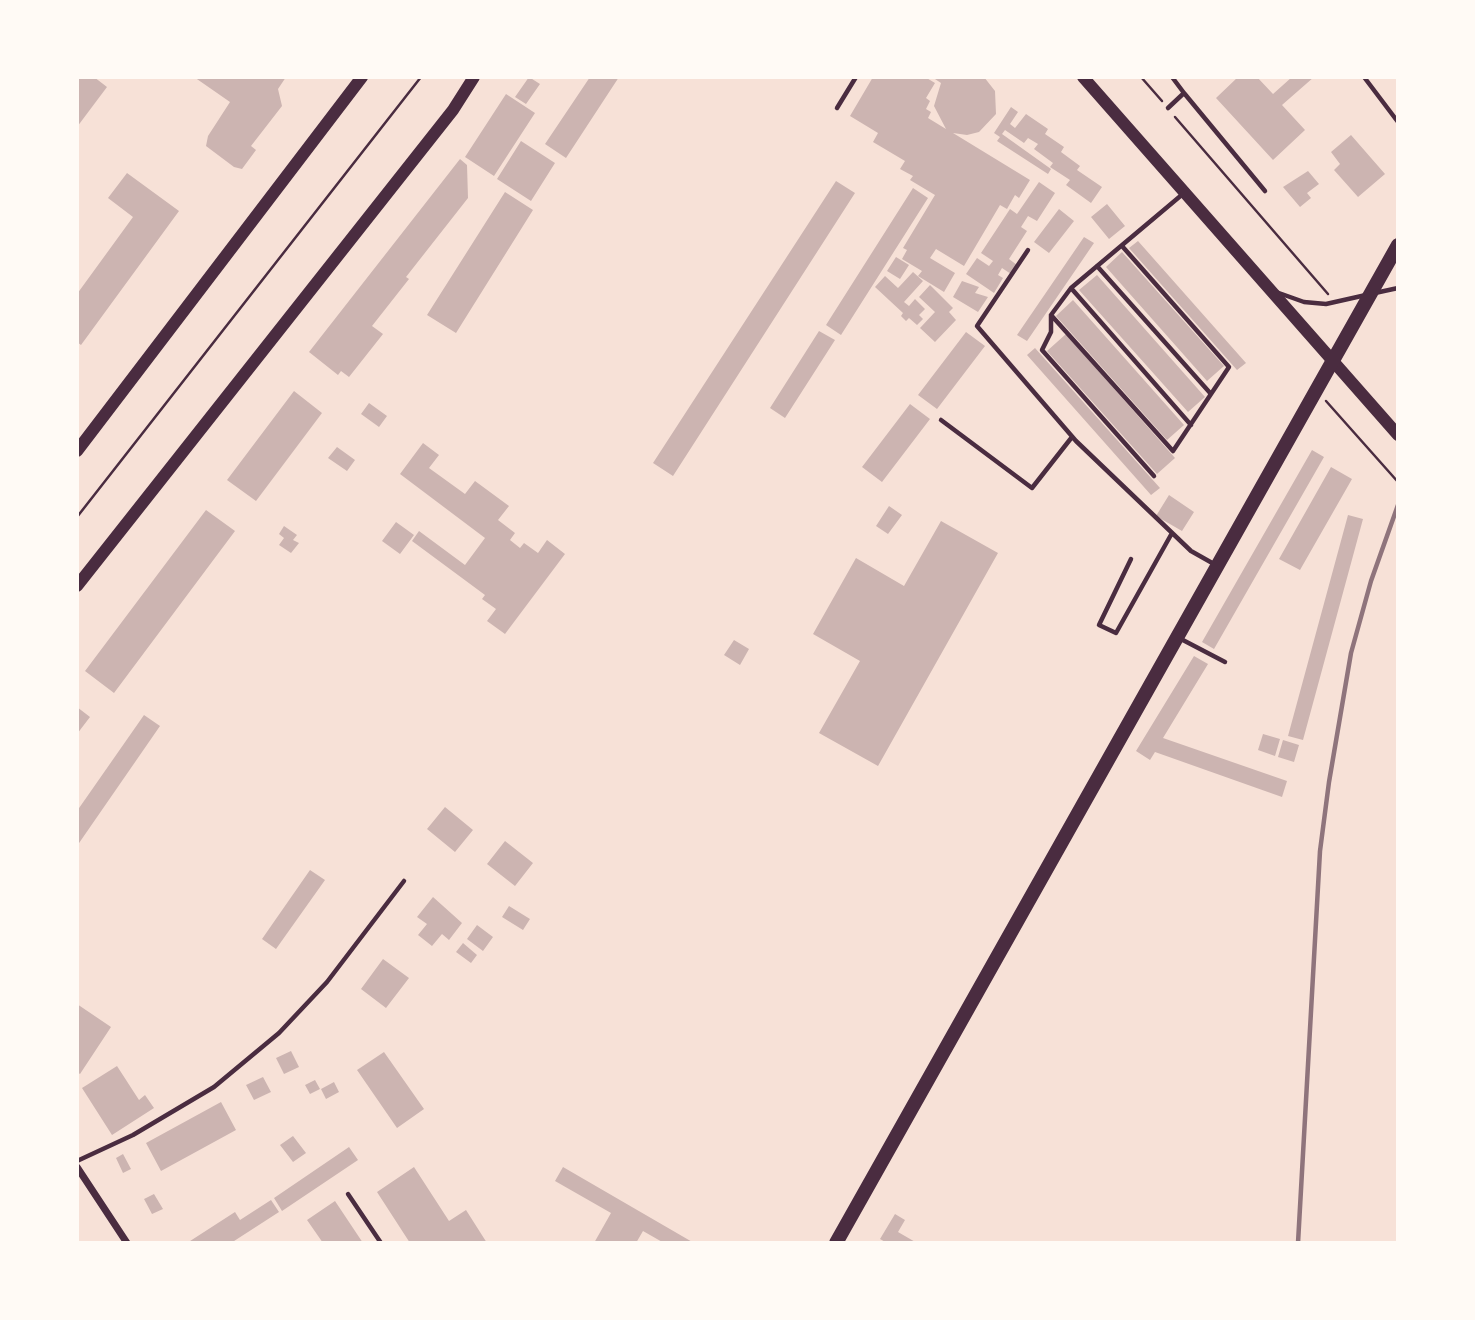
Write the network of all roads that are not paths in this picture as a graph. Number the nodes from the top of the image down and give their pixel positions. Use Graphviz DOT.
graph roads {
  1 [pos="362,77"];
  2 [pos="474,77"];
  3 [pos="856,77"];
  4 [pos="1083,77"];
  5 [pos="1172,77"];
  6 [pos="1364,77"];
  7 [pos="1184,93"];
  8 [pos="837,108"];
  9 [pos="1168,108"];
  10 [pos="1398,122"];
  11 [pos="1265,191"];
  12 [pos="1185,192"];
  13 [pos="1398,245"];
  14 [pos="1122,246"];
  15 [pos="1028,250"];
  16 [pos="1097,266"];
  17 [pos="1071,288"];
  18 [pos="1398,288"];
  19 [pos="1272,290"];
  20 [pos="1370,294"];
  21 [pos="1051,315"];
  22 [pos="1333,359"];
  23 [pos="1211,394"];
  24 [pos="941,420"];
  25 [pos="1191,425"];
  26 [pos="1398,435"];
  27 [pos="1072,437"];
  28 [pos="77,451"];
  29 [pos="1154,476"];
  30 [pos="1172,533"];
  31 [pos="1131,559"];
  32 [pos="1218,566"];
  33 [pos="77,586"];
  34 [pos="1179,638"];
  35 [pos="1225,662"];
  36 [pos="404,881"];
  37 [pos="77,1161"];
  38 [pos="77,1167"];
  39 [pos="348,1194"];
  40 [pos="127,1243"];
  41 [pos="381,1243"];
  42 [pos="836,1243"];
  1 -- 28 [label="main road"];
  2 -- 33 [label="main road"];
  3 -- 8 [label="lane"];
  4 -- 12 [label="main road"];
  5 -- 7 [label="lane"];
  6 -- 10 [label="lane"];
  7 -- 9 [label="lane"];
  7 -- 11 [label="lane"];
  12 -- 14 [label="lane"];
  12 -- 19 [label="main road"];
  13 -- 20 [label="main road"];
  14 -- 16 [label="lane"];
  14 -- 23 [label="lane"];
  15 -- 27 [label="lane"];
  16 -- 17 [label="lane"];
  16 -- 23 [label="lane"];
  17 -- 21 [label="lane"];
  17 -- 25 [label="lane"];
  18 -- 20 [label="lane"];
  19 -- 20 [label="lane"];
  19 -- 22 [label="main road"];
  20 -- 22 [label="main road"];
  21 -- 25 [label="lane"];
  21 -- 29 [label="lane"];
  22 -- 26 [label="main road"];
  22 -- 32 [label="main road"];
  23 -- 25 [label="lane"];
  24 -- 27 [label="lane"];
  27 -- 30 [label="lane"];
  30 -- 31 [label="lane"];
  30 -- 32 [label="lane"];
  32 -- 34 [label="main road"];
  34 -- 35 [label="lane"];
  34 -- 42 [label="main road"];
  36 -- 37 [label="lane"];
  38 -- 40 [label="street"];
  39 -- 41 [label="lane"];
}
